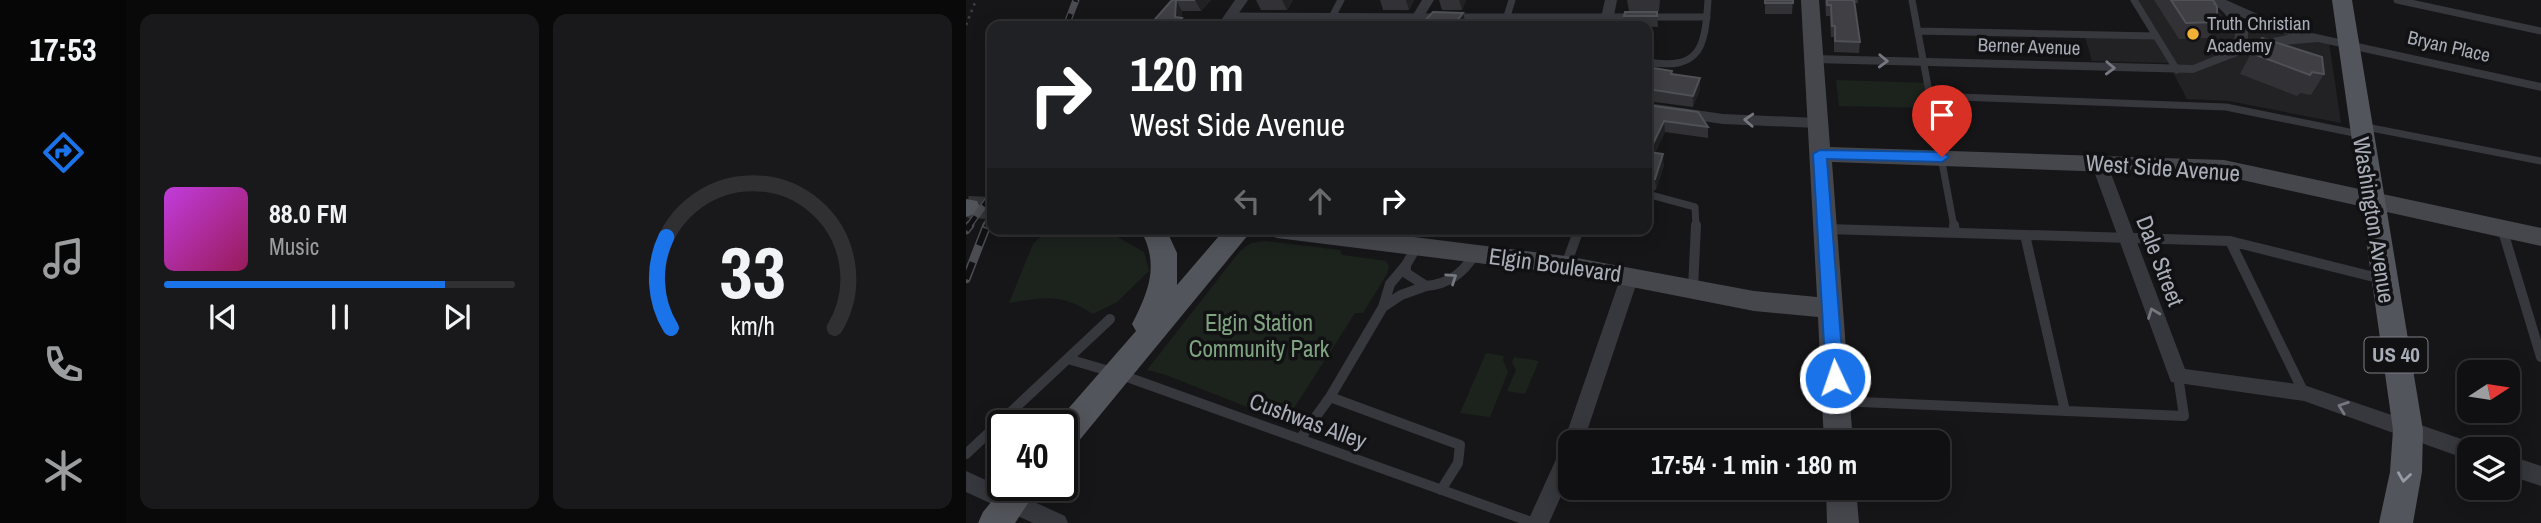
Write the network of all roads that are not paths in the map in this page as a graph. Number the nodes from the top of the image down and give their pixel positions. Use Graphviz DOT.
graph roads {
  1 [pos="1242,0"];
  2 [pos="1341,0"];
  3 [pos="1428,0"];
  4 [pos="1512,0"];
  5 [pos="1611,0"];
  6 [pos="1708,0"];
  7 [pos="1810,0"];
  8 [pos="1912,0"];
  9 [pos="2134,0"];
  10 [pos="2342,0"];
  11 [pos="2397,0"];
  12 [pos="2219,1"];
  13 [pos="1332,17"];
  14 [pos="1707,18"];
  15 [pos="1226,21"];
  16 [pos="1399,21"];
  17 [pos="1417,21"];
  18 [pos="1505,21"];
  19 [pos="1607,21"];
  20 [pos="1632,21"];
  21 [pos="2241,27"];
  22 [pos="1918,30"];
  23 [pos="2541,31"];
  24 [pos="2156,36"];
  25 [pos="2319,38"];
  26 [pos="2349,43"];
  27 [pos="2262,44"];
  28 [pos="2238,51"];
  29 [pos="1814,59"];
  30 [pos="1923,62"];
  31 [pos="1652,63"];
  32 [pos="2177,70"];
  33 [pos="2541,87"];
  34 [pos="1930,96"];
  35 [pos="1652,109"];
  36 [pos="1818,123"];
  37 [pos="2360,130"];
  38 [pos="1820,154"];
  39 [pos="1942,157"];
  40 [pos="2541,161"];
  41 [pos="2099,163"];
  42 [pos="1652,195"];
  43 [pos="2372,202"];
  44 [pos="2502,228"];
  45 [pos="1825,229"];
  46 [pos="1955,232"];
  47 [pos="1157,235"];
  48 [pos="1235,235"];
  49 [pos="1333,235"];
  50 [pos="1577,235"];
  51 [pos="2025,235"];
  52 [pos="2541,237"];
  53 [pos="2124,238"];
  54 [pos="2230,241"];
  55 [pos="1475,254"];
  56 [pos="1411,256"];
  57 [pos="1566,265"];
  58 [pos="1630,276"];
  59 [pos="2383,279"];
  60 [pos="1426,286"];
  61 [pos="1693,289"];
  62 [pos="1383,307"];
  63 [pos="1831,308"];
  64 [pos="1110,319"];
  65 [pos="2541,356"];
  66 [pos="1068,359"];
  67 [pos="1116,373"];
  68 [pos="2178,376"];
  69 [pos="2304,393"];
  70 [pos="1330,397"];
  71 [pos="1836,401"];
  72 [pos="2065,411"];
  73 [pos="1078,419"];
  74 [pos="1577,430"];
  75 [pos="1838,430"];
  76 [pos="2407,430"];
  77 [pos="1300,439"];
  78 [pos="2457,447"];
  79 [pos="966,454"];
  80 [pos="2520,468"];
  81 [pos="1558,476"];
  82 [pos="2541,476"];
  83 [pos="966,481"];
  84 [pos="1441,490"];
  85 [pos="1842,500"];
  86 [pos="1009,503"];
  87 [pos="1057,523"];
  88 [pos="1536,523"];
  89 [pos="1843,523"];
  90 [pos="2396,523"];
  1 -- 15 [label="street"];
  2 -- 13 [label="lane"];
  3 -- 17 [label="street"];
  4 -- 18 [label="lane"];
  5 -- 19 [label="street"];
  6 -- 14 [label="lane"];
  7 -- 29 [label="street"];
  8 -- 22 [label="lane"];
  9 -- 24 [label="lane"];
  10 -- 26 [label="main road, Washington Avenue / US 40"];
  11 -- 23 [label="lane"];
  12 -- 21 [label="street"];
  12 -- 25 [label="street"];
  13 -- 15 [label="lane"];
  13 -- 16 [label="lane"];
  14 -- 20 [label="lane"];
  14 -- 31 [label="lane"];
  21 -- 27 [label="street"];
  21 -- 28 [label="street"];
  22 -- 24 [label="lane"];
  22 -- 30 [label="lane"];
  24 -- 32 [label="lane"];
  25 -- 26 [label="street, Bryan Place"];
  25 -- 27 [label="street, Berner Avenue"];
  26 -- 33 [label="street, Bryan Place"];
  26 -- 37 [label="main road, Washington Avenue / US 40"];
  27 -- 28 [label="street, Berner Avenue"];
  28 -- 32 [label="street, Berner Avenue"];
  29 -- 30 [label="street, Berner Avenue, one-way"];
  29 -- 36 [label="street"];
  30 -- 32 [label="street, Berner Avenue, one-way"];
  30 -- 34 [label="lane"];
  34 -- 37 [label="lane"];
  34 -- 39 [label="lane"];
  36 -- 35 [label="street, one-way"];
  36 -- 38 [label="street"];
  37 -- 40 [label="lane"];
  37 -- 43 [label="main road, Washington Avenue / US 40"];
  38 -- 39 [label="street, West Side Avenue"];
  38 -- 45 [label="street"];
  39 -- 41 [label="street, West Side Avenue"];
  39 -- 46 [label="lane"];
  41 -- 43 [label="street, West Side Avenue"];
  41 -- 53 [label="street, Dale Street"];
  42 -- 61 [label="lane"];
  43 -- 44 [label="street, West Side Avenue"];
  43 -- 59 [label="main road, Washington Avenue / US 40"];
  44 -- 52 [label="street, West Side Avenue"];
  44 -- 65 [label="lane"];
  45 -- 46 [label="lane"];
  45 -- 63 [label="street"];
  46 -- 51 [label="lane"];
  47 -- 67 [label="main road"];
  48 -- 67 [label="main road"];
  49 -- 56 [label="street, Elgin Boulevard"];
  50 -- 57 [label="lane"];
  51 -- 53 [label="lane"];
  51 -- 72 [label="lane"];
  53 -- 54 [label="lane"];
  68 -- 53 [label="street, Dale Street, one-way"];
  54 -- 59 [label="lane"];
  54 -- 69 [label="lane"];
  55 -- 56 [label="street, Elgin Boulevard"];
  55 -- 57 [label="street, Elgin Boulevard"];
  60 -- 55 [label="lane, one-way"];
  56 -- 60 [label="lane"];
  56 -- 62 [label="lane"];
  57 -- 58 [label="street, Elgin Boulevard"];
  58 -- 61 [label="street, Elgin Boulevard"];
  58 -- 74 [label="street"];
  59 -- 76 [label="main road, Washington Avenue / US 40"];
  60 -- 62 [label="lane"];
  61 -- 63 [label="street, Elgin Boulevard"];
  62 -- 70 [label="lane"];
  63 -- 71 [label="street"];
  64 -- 66 [label="lane"];
  66 -- 67 [label="lane, Cushwas Alley"];
  66 -- 79 [label="lane"];
  67 -- 73 [label="main road"];
  67 -- 77 [label="lane, Cushwas Alley"];
  68 -- 69 [label="street"];
  68 -- 72 [label="lane"];
  76 -- 69 [label="street, one-way"];
  70 -- 77 [label="lane"];
  70 -- 84 [label="lane"];
  71 -- 72 [label="lane"];
  71 -- 75 [label="street"];
  76 -- 78 [label="street"];
  76 -- 90 [label="main road, Washington Avenue / US 40, one-way"];
  77 -- 84 [label="lane, Cushwas Alley"];
  80 -- 82 [label="street"];
  81 -- 88 [label="street"];
  83 -- 86 [label="street"];
  84 -- 88 [label="lane, Cushwas Alley"];
  85 -- 89 [label="street"];
  86 -- 87 [label="street"];
}
